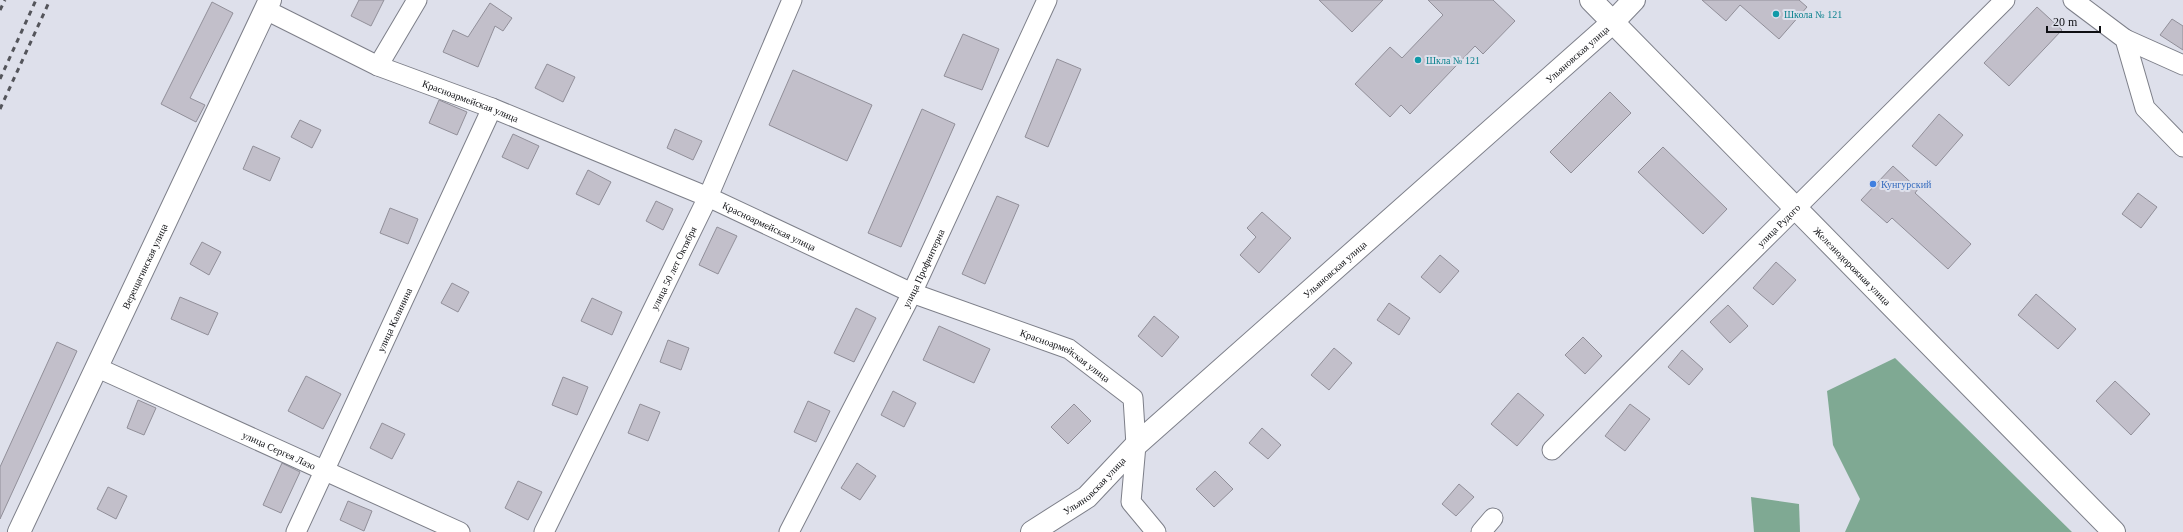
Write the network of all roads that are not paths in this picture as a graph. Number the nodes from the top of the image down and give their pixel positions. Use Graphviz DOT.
graph roads {
  1 [pos="417,0"];
  2 [pos="792,0"];
  3 [pos="1047,0"];
  4 [pos="1591,0"];
  5 [pos="1634,0"];
  6 [pos="2005,0"];
  7 [pos="2073,0"];
  8 [pos="268,5"];
  9 [pos="1612,23"];
  10 [pos="2125,39"];
  11 [pos="2183,65"];
  12 [pos="378,66"];
  13 [pos="492,108"];
  14 [pos="2183,147"];
  15 [pos="708,197"];
  16 [pos="1795,209"];
  17 [pos="912,293"];
  18 [pos="98,368"];
  19 [pos="1136,445"];
  20 [pos="1552,450"];
  21 [pos="324,470"];
  22 [pos="20,532"];
  23 [pos="296,532"];
  24 [pos="460,532"];
  25 [pos="544,532"];
  26 [pos="789,532"];
  27 [pos="1032,532"];
  28 [pos="1156,532"];
  29 [pos="2114,532"];
  1 -- 12 [label="street"];
  2 -- 15 [label="street, улица 50 лет Октября"];
  3 -- 17 [label="street, улица Профинтерна"];
  4 -- 9 [label="street, Железнодорожная улица"];
  5 -- 9 [label="street, Ульяновская улица"];
  6 -- 16 [label="street, улица Рудого"];
  7 -- 10 [label="street"];
  8 -- 12 [label="street, Красноармейская улица"];
  8 -- 18 [label="street, Верещагинская улица"];
  9 -- 16 [label="street, Железнодорожная улица"];
  9 -- 19 [label="street, Ульяновская улица"];
  10 -- 11 [label="street"];
  10 -- 14 [label="street"];
  12 -- 13 [label="street, Красноармейская улица"];
  13 -- 15 [label="street, Красноармейская улица"];
  13 -- 21 [label="street, улица Калинина"];
  15 -- 17 [label="street, Красноармейская улица"];
  15 -- 25 [label="street, улица 50 лет Октября"];
  16 -- 20 [label="street, улица Рудого"];
  16 -- 29 [label="street, Железнодорожная улица"];
  17 -- 19 [label="street, Красноармейская улица"];
  17 -- 26 [label="street, улица Профинтерна"];
  18 -- 21 [label="street, улица Сергея Лазо"];
  18 -- 22 [label="street, Верещагинская улица"];
  19 -- 27 [label="street, Ульяновская улица"];
  19 -- 28 [label="street, Красноармейская улица"];
  21 -- 23 [label="street, улица Калинина"];
  21 -- 24 [label="street, улица Сергея Лазо"];
}
